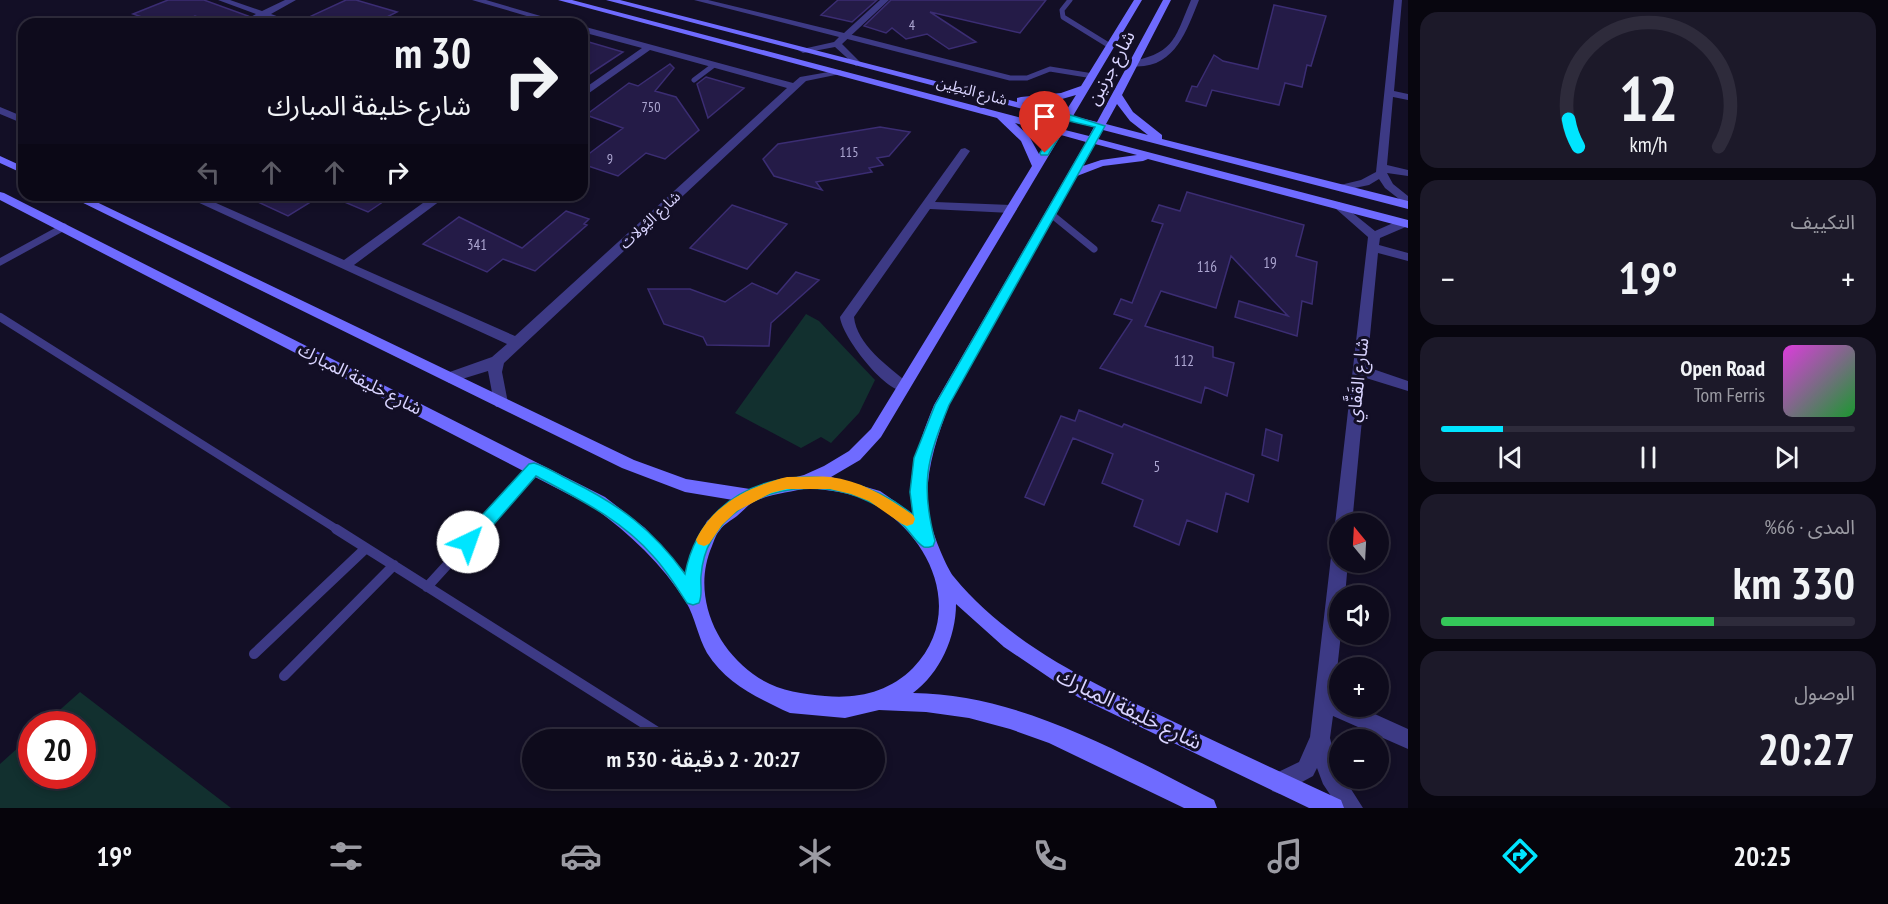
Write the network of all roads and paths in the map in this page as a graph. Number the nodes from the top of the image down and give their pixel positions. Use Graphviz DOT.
graph roads {
  1 [pos="222,0"];
  2 [pos="292,0"];
  3 [pos="476,0"];
  4 [pos="562,0"];
  5 [pos="610,0"];
  6 [pos="698,0"];
  7 [pos="885,0"];
  8 [pos="1070,0"];
  9 [pos="1138,0"];
  10 [pos="1167,0"];
  11 [pos="1195,0"];
  12 [pos="1401,4"];
  13 [pos="261,13"];
  14 [pos="252,18"];
  15 [pos="276,18"];
  16 [pos="542,18"];
  17 [pos="588,31"];
  18 [pos="846,36"];
  19 [pos="837,44"];
  20 [pos="1110,46"];
  21 [pos="649,47"];
  22 [pos="803,50"];
  23 [pos="793,61"];
  24 [pos="856,63"];
  25 [pos="1133,64"];
  26 [pos="714,65"];
  27 [pos="840,74"];
  28 [pos="1093,76"];
  29 [pos="694,80"];
  30 [pos="799,83"];
  31 [pos="1085,88"];
  32 [pos="588,91"];
  33 [pos="1389,93"];
  34 [pos="1117,95"];
  35 [pos="1408,97"];
  36 [pos="995,99"];
  37 [pos="0,110"];
  38 [pos="992,113"];
  39 [pos="1067,117"];
  40 [pos="18,118"];
  41 [pos="1100,126"];
  42 [pos="1058,131"];
  43 [pos="1092,140"];
  44 [pos="1168,144"];
  45 [pos="965,151"];
  46 [pos="0,159"];
  47 [pos="1166,160"];
  48 [pos="1037,165"];
  49 [pos="18,168"];
  50 [pos="1382,170"];
  51 [pos="1073,174"];
  52 [pos="1408,174"];
  53 [pos="1340,188"];
  54 [pos="0,195"];
  55 [pos="85,201"];
  56 [pos="201,201"];
  57 [pos="434,201"];
  58 [pos="1408,204"];
  59 [pos="926,205"];
  60 [pos="1339,206"];
  61 [pos="1011,209"];
  62 [pos="1051,214"];
  63 [pos="1406,223"];
  64 [pos="64,227"];
  65 [pos="1373,242"];
  66 [pos="1094,249"];
  67 [pos="1408,257"];
  68 [pos="0,262"];
  69 [pos="344,266"];
  70 [pos="0,317"];
  71 [pos="517,343"];
  72 [pos="498,361"];
  73 [pos="1359,370"];
  74 [pos="449,378"];
  75 [pos="1408,386"];
  76 [pos="903,387"];
  77 [pos="501,403"];
  78 [pos="534,469"];
  79 [pos="808,482"];
  80 [pos="749,496"];
  81 [pos="1344,513"];
  82 [pos="927,541"];
  83 [pos="366,548"];
  84 [pos="394,565"];
  85 [pos="1338,573"];
  86 [pos="946,582"];
  87 [pos="428,587"];
  88 [pos="693,597"];
  89 [pos="254,654"];
  90 [pos="284,676"];
  91 [pos="874,702"];
  92 [pos="1324,702"];
  93 [pos="653,729"];
  94 [pos="1320,738"];
  95 [pos="1408,739"];
  96 [pos="1280,783"];
  97 [pos="1206,808"];
  98 [pos="1333,808"];
  99 [pos="1352,808"];
  1 -- 13 [label="street"];
  2 -- 13 [label="street"];
  3 -- 16 [label="street"];
  4 -- 23 [label="main road, شارع البَطِين"];
  5 -- 22 [label="main road, شارع البَطِين"];
  6 -- 18 [label="street"];
  7 -- 18 [label="street"];
  8 -- 20 [label="lane"];
  9 -- 20 [label="main road, شارع جرنين"];
  10 -- 25 [label="main road, شارع جرنين"];
  11 -- 25 [label="street"];
  12 -- 33 [label="street"];
  13 -- 14 [label="street"];
  13 -- 15 [label="street"];
  17 -- 21 [label="street"];
  18 -- 19 [label="street"];
  18 -- 28 [label="lane"];
  19 -- 22 [label="street"];
  19 -- 24 [label="street"];
  20 -- 28 [label="main road, شارع جرنين"];
  21 -- 26 [label="street"];
  21 -- 32 [label="street"];
  22 -- 24 [label="main road, شارع البَطِين"];
  23 -- 27 [label="main road, شارع البَطِين"];
  23 -- 30 [label="street"];
  24 -- 36 [label="main road, شارع البَطِين"];
  25 -- 34 [label="main road, شارع جرنين"];
  26 -- 29 [label="lane"];
  26 -- 30 [label="street"];
  27 -- 30 [label="street"];
  27 -- 38 [label="main road, شارع البَطِين"];
  28 -- 31 [label="main road, شارع جرنين"];
  30 -- 71 [label="street, شارع اليُولات"];
  31 -- 36 [label="main road"];
  31 -- 39 [label="main road, شارع جرنين"];
  33 -- 35 [label="street"];
  33 -- 50 [label="street"];
  34 -- 41 [label="main road, شارع جرنين"];
  34 -- 44 [label="main road"];
  36 -- 39 [label="main road, شارع البَطِين"];
  37 -- 40 [label="street"];
  38 -- 42 [label="main road, شارع البَطِين"];
  38 -- 48 [label="main road"];
  39 -- 41 [label="main road, شارع البَطِين"];
  39 -- 42 [label="main road, شارع جرنين"];
  41 -- 43 [label="main road, شارع جرنين"];
  41 -- 44 [label="main road, شارع البَطِين"];
  42 -- 43 [label="main road, شارع البَطِين"];
  42 -- 48 [label="main road, شارع جرنين"];
  43 -- 47 [label="main road, شارع البَطِين"];
  43 -- 51 [label="main road, شارع جرنين"];
  44 -- 53 [label="main road, شارع البَطِين"];
  45 -- 59 [label="street"];
  46 -- 49 [label="main road"];
  47 -- 51 [label="main road"];
  47 -- 60 [label="main road, شارع البَطِين"];
  48 -- 61 [label="main road, شارع جرنين"];
  50 -- 52 [label="street"];
  50 -- 53 [label="street"];
  50 -- 58 [label="street"];
  51 -- 62 [label="main road, شارع جرنين"];
  53 -- 58 [label="main road, شارع البَطِين"];
  54 -- 64 [label="main road, شارع خليفة المبارك"];
  55 -- 74 [label="main road"];
  56 -- 69 [label="street"];
  57 -- 69 [label="street"];
  59 -- 61 [label="street"];
  59 -- 76 [label="street"];
  60 -- 63 [label="main road, شارع البَطِين"];
  60 -- 65 [label="street"];
  61 -- 76 [label="main road, شارع جرنين"];
  62 -- 66 [label="lane"];
  62 -- 82 [label="main road, شارع جرنين"];
  63 -- 65 [label="street"];
  64 -- 68 [label="lane"];
  64 -- 78 [label="main road, شارع خليفة المبارك"];
  65 -- 67 [label="street"];
  65 -- 73 [label="street, شارع القَفَّاي"];
  69 -- 71 [label="street"];
  70 -- 83 [label="lane"];
  71 -- 72 [label="street, شارع اليُولات"];
  72 -- 74 [label="street, شارع اليُولات"];
  72 -- 77 [label="street"];
  73 -- 75 [label="street"];
  73 -- 81 [label="street, شارع القَفَّاي"];
  74 -- 77 [label="main road"];
  76 -- 79 [label="main road, شارع جرنين"];
  77 -- 80 [label="main road"];
  78 -- 87 [label="lane"];
  78 -- 88 [label="main road, شارع خليفة المبارك"];
  79 -- 80 [label="main road"];
  79 -- 82 [label="main road"];
  80 -- 88 [label="main road"];
  82 -- 86 [label="main road"];
  83 -- 84 [label="lane"];
  83 -- 89 [label="lane"];
  84 -- 87 [label="lane"];
  84 -- 90 [label="lane"];
  85 -- 92 [label="street"];
  86 -- 91 [label="main road"];
  86 -- 96 [label="main road, شارع خليفة المبارك"];
  87 -- 93 [label="lane"];
  88 -- 91 [label="main road"];
  91 -- 97 [label="main road"];
  92 -- 94 [label="street"];
  92 -- 95 [label="street"];
  94 -- 96 [label="street"];
  94 -- 99 [label="street"];
  96 -- 98 [label="main road, شارع خليفة المبارك"];
}
